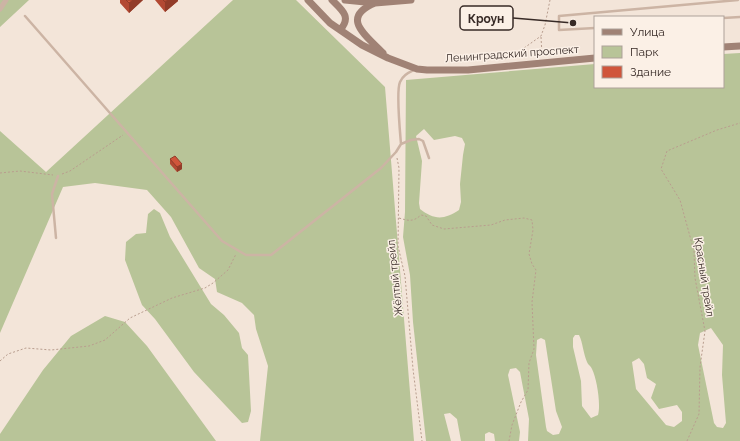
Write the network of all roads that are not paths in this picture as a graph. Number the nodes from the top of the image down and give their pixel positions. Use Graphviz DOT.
graph roads {
  1 [pos="6,0"];
  2 [pos="308,0"];
  3 [pos="332,0"];
  4 [pos="345,0"];
  5 [pos="411,0"];
  6 [pos="738,0"];
  7 [pos="375,3"];
  8 [pos="0,8"];
  9 [pos="25,16"];
  10 [pos="740,16"];
  11 [pos="724,18"];
  12 [pos="594,28"];
  13 [pos="340,30"];
  14 [pos="740,46"];
  15 [pos="724,47"];
  16 [pos="388,58"];
  17 [pos="594,58"];
  18 [pos="417,69"];
  19 [pos="401,144"];
  20 [pos="429,158"];
  21 [pos="58,176"];
  22 [pos="56,238"];
  1 -- 8 [label="street"];
  2 -- 13 [label="main road, Ленинградский проспект"];
  3 -- 13 [label="main road"];
  4 -- 7 [label="main road"];
  5 -- 7 [label="main road"];
  6 -- 12 [label="lane"];
  7 -- 16 [label="main road"];
  9 -- 19 [label="lane"];
  10 -- 11 [label="lane"];
  13 -- 16 [label="main road, Ленинградский проспект"];
  14 -- 15 [label="main road"];
  16 -- 18 [label="main road, Ленинградский проспект"];
  17 -- 18 [label="main road, Ленинградский проспект"];
  18 -- 19 [label="lane"];
  19 -- 20 [label="lane"];
  21 -- 22 [label="lane"];
}
